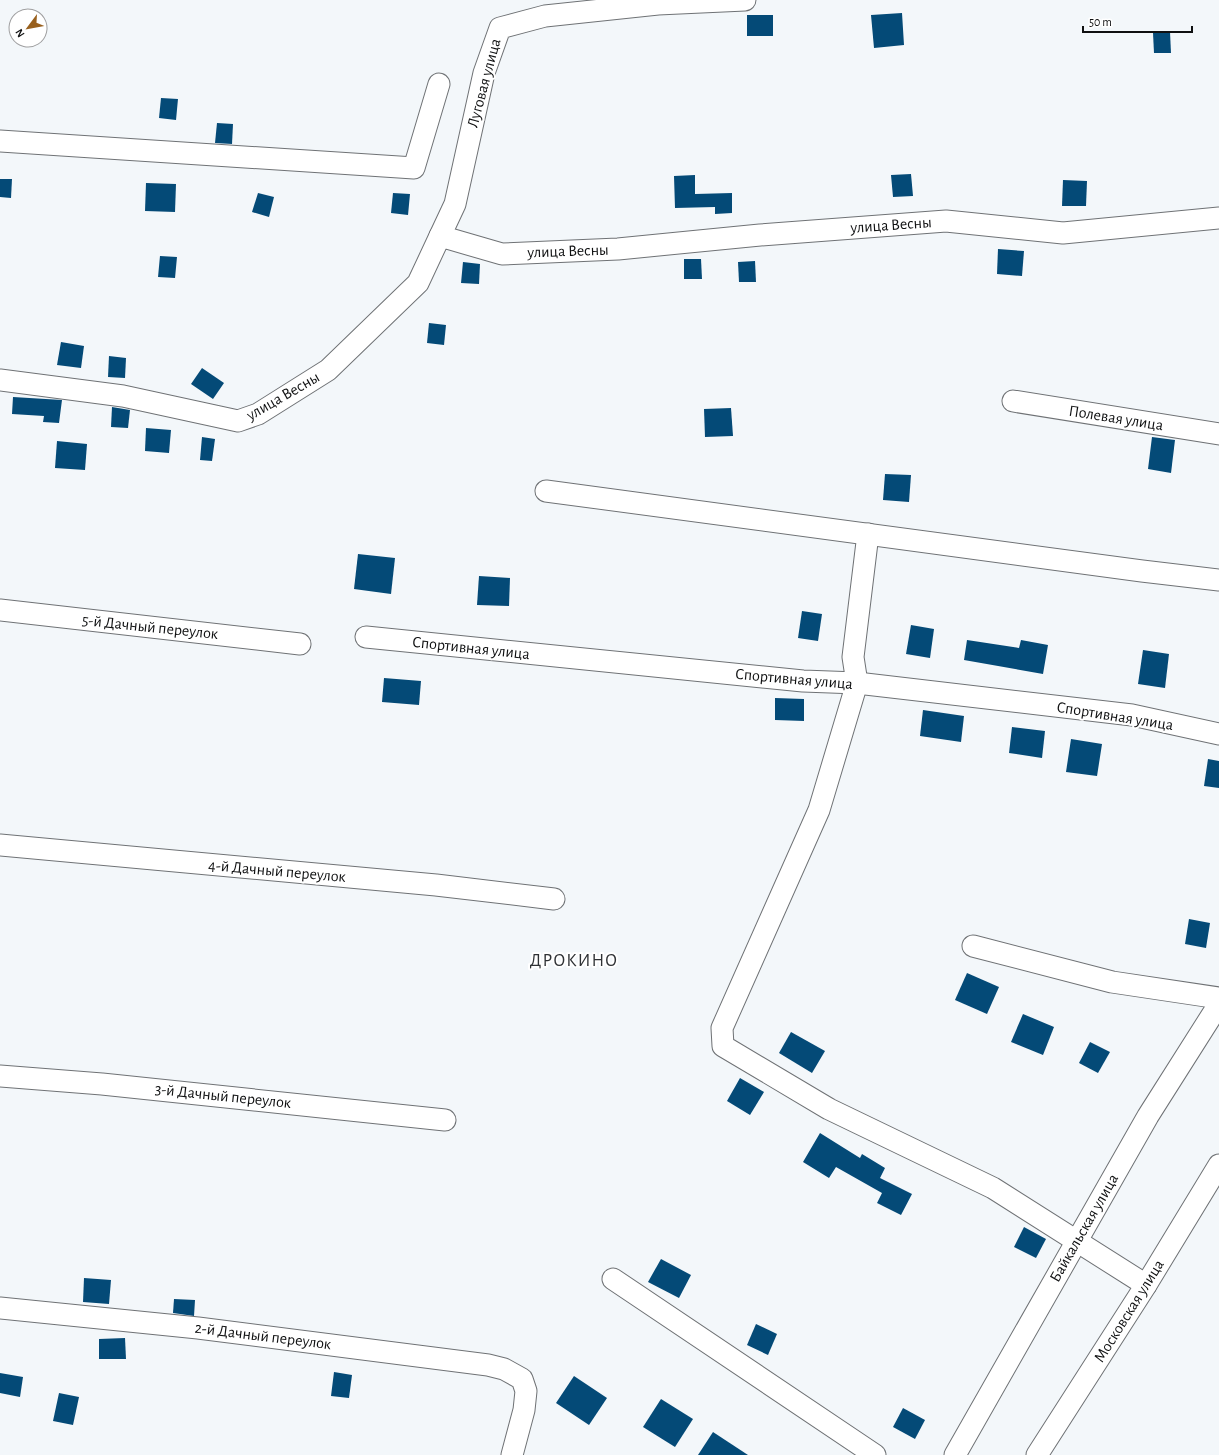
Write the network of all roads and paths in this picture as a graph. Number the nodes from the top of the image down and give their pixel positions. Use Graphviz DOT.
graph roads {
  1 [pos="745,0"];
  2 [pos="439,84"];
  3 [pos="0,141"];
  4 [pos="1219,218"];
  5 [pos="440,236"];
  6 [pos="0,380"];
  7 [pos="1013,402"];
  8 [pos="1219,434"];
  9 [pos="546,491"];
  10 [pos="868,534"];
  11 [pos="1219,580"];
  12 [pos="0,610"];
  13 [pos="366,637"];
  14 [pos="300,644"];
  15 [pos="857,684"];
  16 [pos="1219,734"];
  17 [pos="0,845"];
  18 [pos="554,899"];
  19 [pos="974,946"];
  20 [pos="1219,998"];
  21 [pos="1219,1004"];
  22 [pos="0,1076"];
  23 [pos="446,1120"];
  24 [pos="1219,1165"];
  25 [pos="1077,1241"];
  26 [pos="613,1279"];
  27 [pos="1146,1285"];
  28 [pos="0,1308"];
  29 [pos="512,1455"];
  30 [pos="875,1455"];
  31 [pos="955,1455"];
  32 [pos="1037,1455"];
  1 -- 5 [label="street, Луговая улица"];
  2 -- 3 [label="street"];
  4 -- 5 [label="street, улица Весны"];
  5 -- 6 [label="street, улица Весны"];
  7 -- 8 [label="street, Полевая улица"];
  9 -- 10 [label="street"];
  10 -- 11 [label="street"];
  10 -- 15 [label="street"];
  12 -- 14 [label="street, 5-й Дачный переулок"];
  13 -- 15 [label="street, Спортивная улица"];
  15 -- 16 [label="street, Спортивная улица"];
  15 -- 25 [label="street"];
  17 -- 18 [label="street, 4-й Дачный переулок"];
  19 -- 20 [label="street"];
  21 -- 25 [label="street, Байкальская улица"];
  22 -- 23 [label="street, 3-й Дачный переулок"];
  24 -- 27 [label="street, Московская улица"];
  25 -- 27 [label="street"];
  25 -- 31 [label="street, Байкальская улица"];
  26 -- 30 [label="street"];
  27 -- 32 [label="street, Московская улица"];
  28 -- 29 [label="street, 2-й Дачный переулок"];
}
